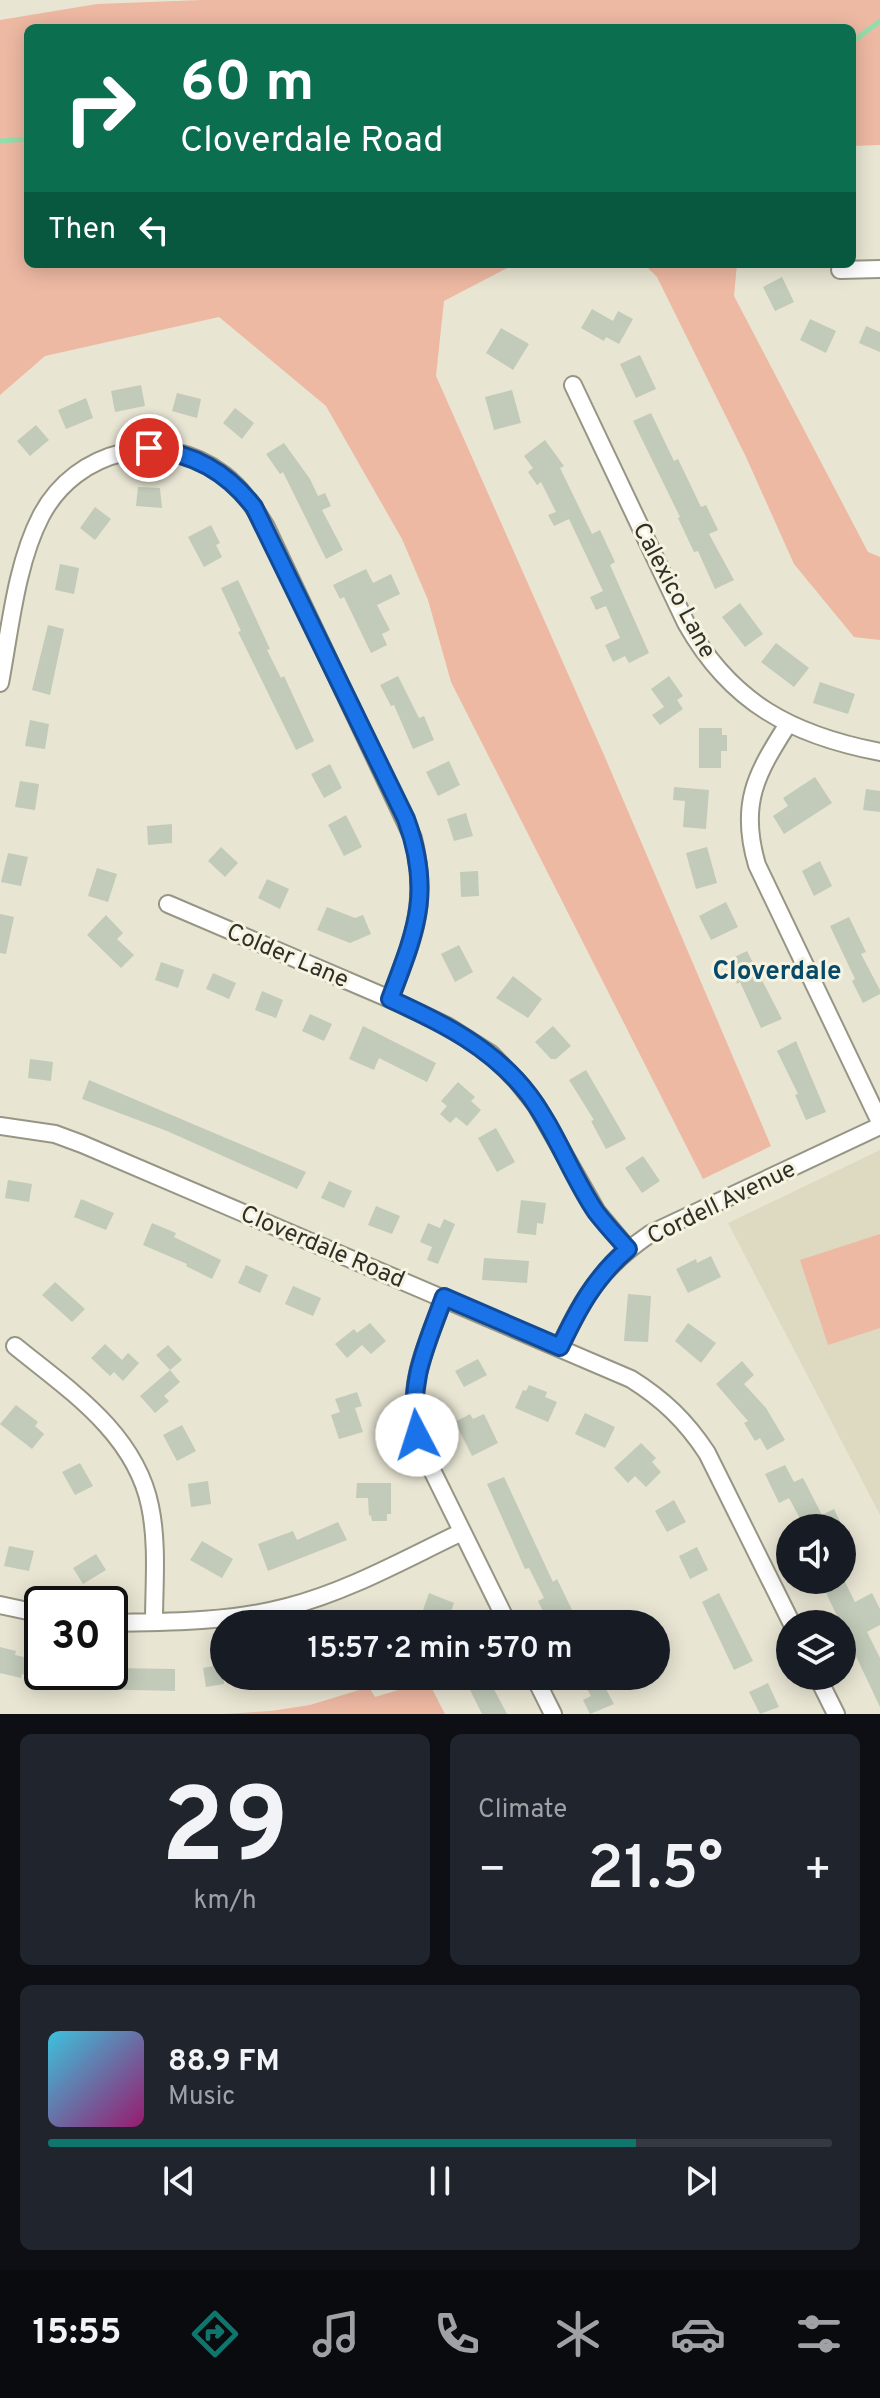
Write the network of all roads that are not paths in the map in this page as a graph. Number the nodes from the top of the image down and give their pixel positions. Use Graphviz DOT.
graph roads {
  1 [pos="880,269"];
  2 [pos="840,270"];
  3 [pos="573,385"];
  4 [pos="0,683"];
  5 [pos="788,724"];
  6 [pos="880,752"];
  7 [pos="168,904"];
  8 [pos="390,999"];
  9 [pos="0,1126"];
  10 [pos="879,1128"];
  11 [pos="628,1249"];
  12 [pos="444,1297"];
  13 [pos="15,1346"];
  14 [pos="560,1347"];
  15 [pos="462,1532"];
  16 [pos="0,1605"];
  17 [pos="24,1610"];
  18 [pos="501,1610"];
  19 [pos="785,1610"];
  20 [pos="154,1622"];
  21 [pos="128,1623"];
  22 [pos="541,1690"];
  23 [pos="824,1690"];
  24 [pos="553,1714"];
  25 [pos="836,1714"];
  1 -- 2 [label="street"];
  3 -- 5 [label="street, Calexico Lane"];
  4 -- 8 [label="street"];
  5 -- 6 [label="street, Calexico Lane"];
  5 -- 10 [label="street"];
  7 -- 8 [label="street, Colder Lane"];
  8 -- 11 [label="street, Colder Lane"];
  9 -- 12 [label="street, Cloverdale Road"];
  10 -- 11 [label="street, Cordell Avenue"];
  11 -- 14 [label="street, Cordell Avenue"];
  12 -- 14 [label="street, Cloverdale Road"];
  12 -- 15 [label="street"];
  13 -- 20 [label="street"];
  14 -- 19 [label="street, Cloverdale Road"];
  15 -- 18 [label="street"];
  15 -- 20 [label="street"];
  16 -- 17 [label="street"];
  20 -- 21 [label="street"];
  22 -- 24 [label="street"];
  23 -- 25 [label="street"];
}
